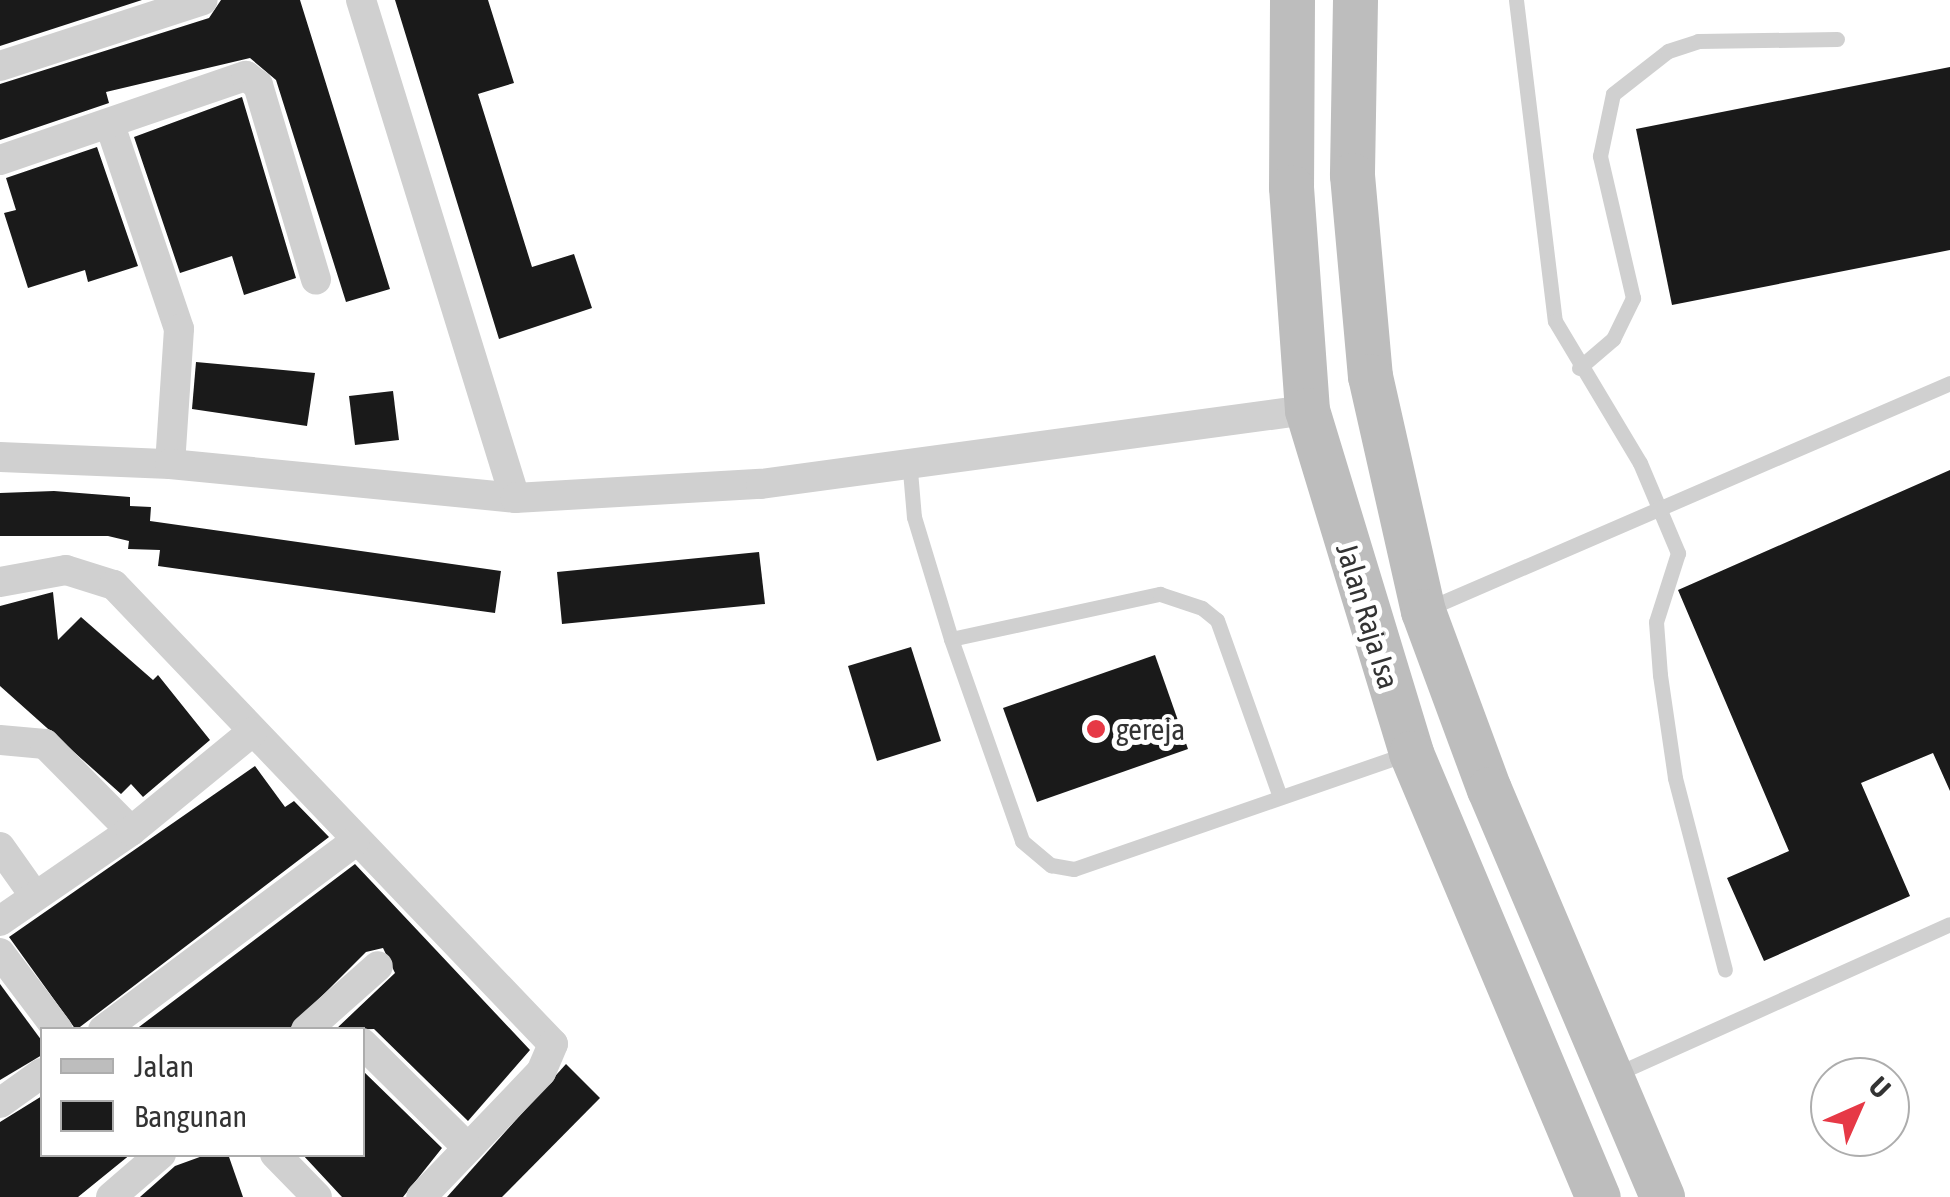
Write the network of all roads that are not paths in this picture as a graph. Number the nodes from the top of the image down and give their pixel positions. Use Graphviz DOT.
graph roads {
  1 [pos="203,0"];
  2 [pos="360,0"];
  3 [pos="1292,0"];
  4 [pos="1355,0"];
  5 [pos="1516,0"];
  6 [pos="1837,39"];
  7 [pos="0,66"];
  8 [pos="110,125"];
  9 [pos="0,160"];
  10 [pos="316,280"];
  11 [pos="1579,368"];
  12 [pos="1950,384"];
  13 [pos="1307,410"];
  14 [pos="0,457"];
  15 [pos="909,459"];
  16 [pos="170,464"];
  17 [pos="515,498"];
  18 [pos="1662,509"];
  19 [pos="0,582"];
  20 [pos="1424,611"];
  21 [pos="1371,624"];
  22 [pos="951,639"];
  23 [pos="252,732"];
  24 [pos="0,740"];
  25 [pos="1411,753"];
  26 [pos="1280,797"];
  27 [pos="131,831"];
  28 [pos="354,842"];
  29 [pos="0,847"];
  30 [pos="34,895"];
  31 [pos="0,921"];
  32 [pos="1950,924"];
  33 [pos="0,953"];
  34 [pos="378,966"];
  35 [pos="1725,970"];
  36 [pos="328,1023"];
  37 [pos="56,1027"];
  38 [pos="107,1027"];
  39 [pos="365,1046"];
  40 [pos="40,1075"];
  41 [pos="1610,1076"];
  42 [pos="0,1104"];
  43 [pos="468,1148"];
  44 [pos="157,1157"];
  45 [pos="278,1157"];
  46 [pos="111,1197"];
  47 [pos="317,1197"];
  48 [pos="421,1197"];
  49 [pos="1598,1197"];
  50 [pos="1662,1197"];
  1 -- 7 [label="street"];
  2 -- 17 [label="street"];
  3 -- 13 [label="main road, Jalan Raja Isa"];
  4 -- 20 [label="main road, Jalan Raja Isa"];
  5 -- 11 [label="lane"];
  6 -- 11 [label="lane"];
  8 -- 9 [label="street"];
  8 -- 10 [label="street"];
  8 -- 16 [label="street"];
  11 -- 18 [label="lane"];
  12 -- 18 [label="lane"];
  13 -- 15 [label="street"];
  13 -- 21 [label="main road, Jalan Raja Isa"];
  14 -- 16 [label="street"];
  15 -- 17 [label="street"];
  15 -- 22 [label="lane"];
  16 -- 17 [label="street"];
  18 -- 20 [label="lane"];
  18 -- 35 [label="lane"];
  19 -- 23 [label="street"];
  20 -- 21 [label="main road"];
  20 -- 41 [label="main road, Jalan Raja Isa"];
  21 -- 25 [label="main road, Jalan Raja Isa"];
  22 -- 26 [label="lane"];
  22 -- 26 [label="lane"];
  23 -- 27 [label="street"];
  23 -- 28 [label="street"];
  24 -- 27 [label="street"];
  25 -- 26 [label="lane"];
  25 -- 49 [label="main road, Jalan Raja Isa"];
  27 -- 30 [label="street"];
  28 -- 38 [label="street"];
  28 -- 43 [label="street"];
  29 -- 30 [label="street"];
  30 -- 31 [label="street"];
  32 -- 41 [label="lane"];
  33 -- 37 [label="street"];
  34 -- 36 [label="street"];
  39 -- 43 [label="street"];
  40 -- 42 [label="street"];
  41 -- 50 [label="main road, Jalan Raja Isa"];
  43 -- 48 [label="street"];
  44 -- 46 [label="street"];
  45 -- 47 [label="street"];
}
